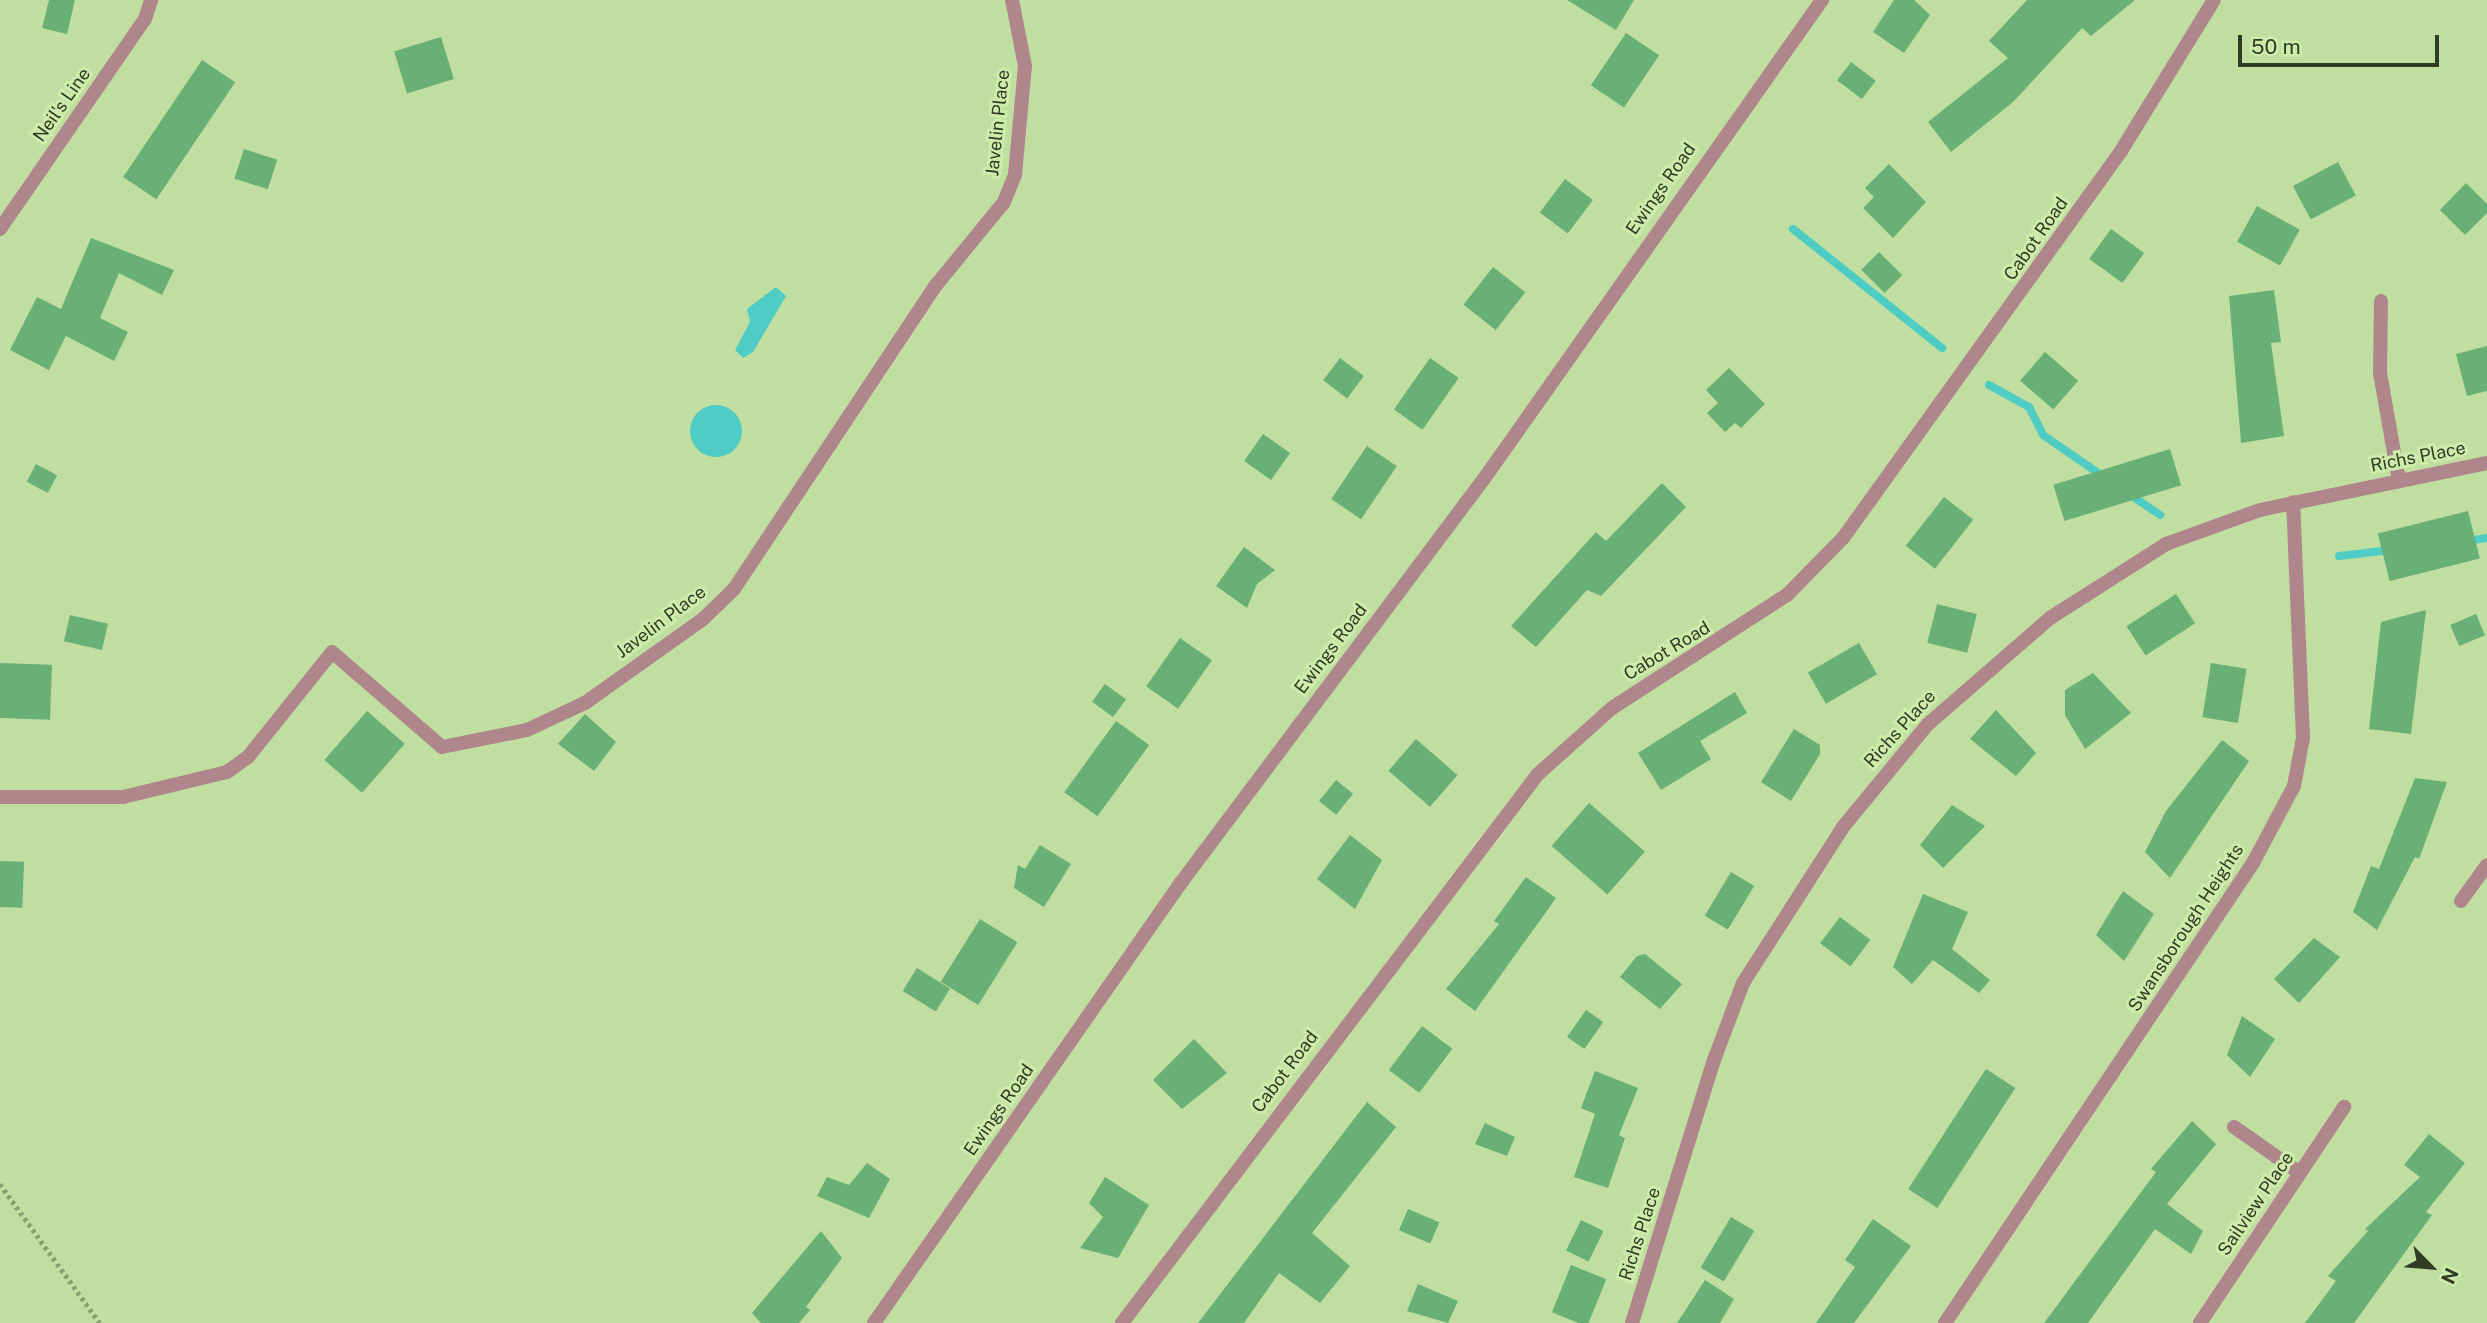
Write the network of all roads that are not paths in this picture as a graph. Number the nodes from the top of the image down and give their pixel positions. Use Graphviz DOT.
graph roads {
  1 [pos="151,0"];
  2 [pos="1012,0"];
  3 [pos="1822,0"];
  4 [pos="2214,0"];
  5 [pos="0,229"];
  6 [pos="2381,301"];
  7 [pos="2487,463"];
  8 [pos="2399,481"];
  9 [pos="2293,502"];
  10 [pos="0,797"];
  11 [pos="2487,865"];
  12 [pos="2461,901"];
  13 [pos="2344,1107"];
  14 [pos="2234,1127"];
  15 [pos="2300,1173"];
  16 [pos="874,1323"];
  17 [pos="1122,1323"];
  18 [pos="1632,1323"];
  19 [pos="1945,1323"];
  20 [pos="2200,1323"];
  1 -- 5 [label="street, Neil's Line"];
  2 -- 10 [label="street, Javelin Place"];
  3 -- 16 [label="street, Ewings Road"];
  4 -- 17 [label="street, Cabot Road"];
  6 -- 8 [label="street"];
  7 -- 8 [label="street, Richs Place"];
  8 -- 9 [label="street, Richs Place"];
  9 -- 18 [label="street, Richs Place"];
  9 -- 19 [label="street, Swansborough Heights"];
  11 -- 12 [label="street"];
  13 -- 15 [label="street, Sailview Place"];
  14 -- 15 [label="street"];
  15 -- 20 [label="street, Sailview Place"];
}
